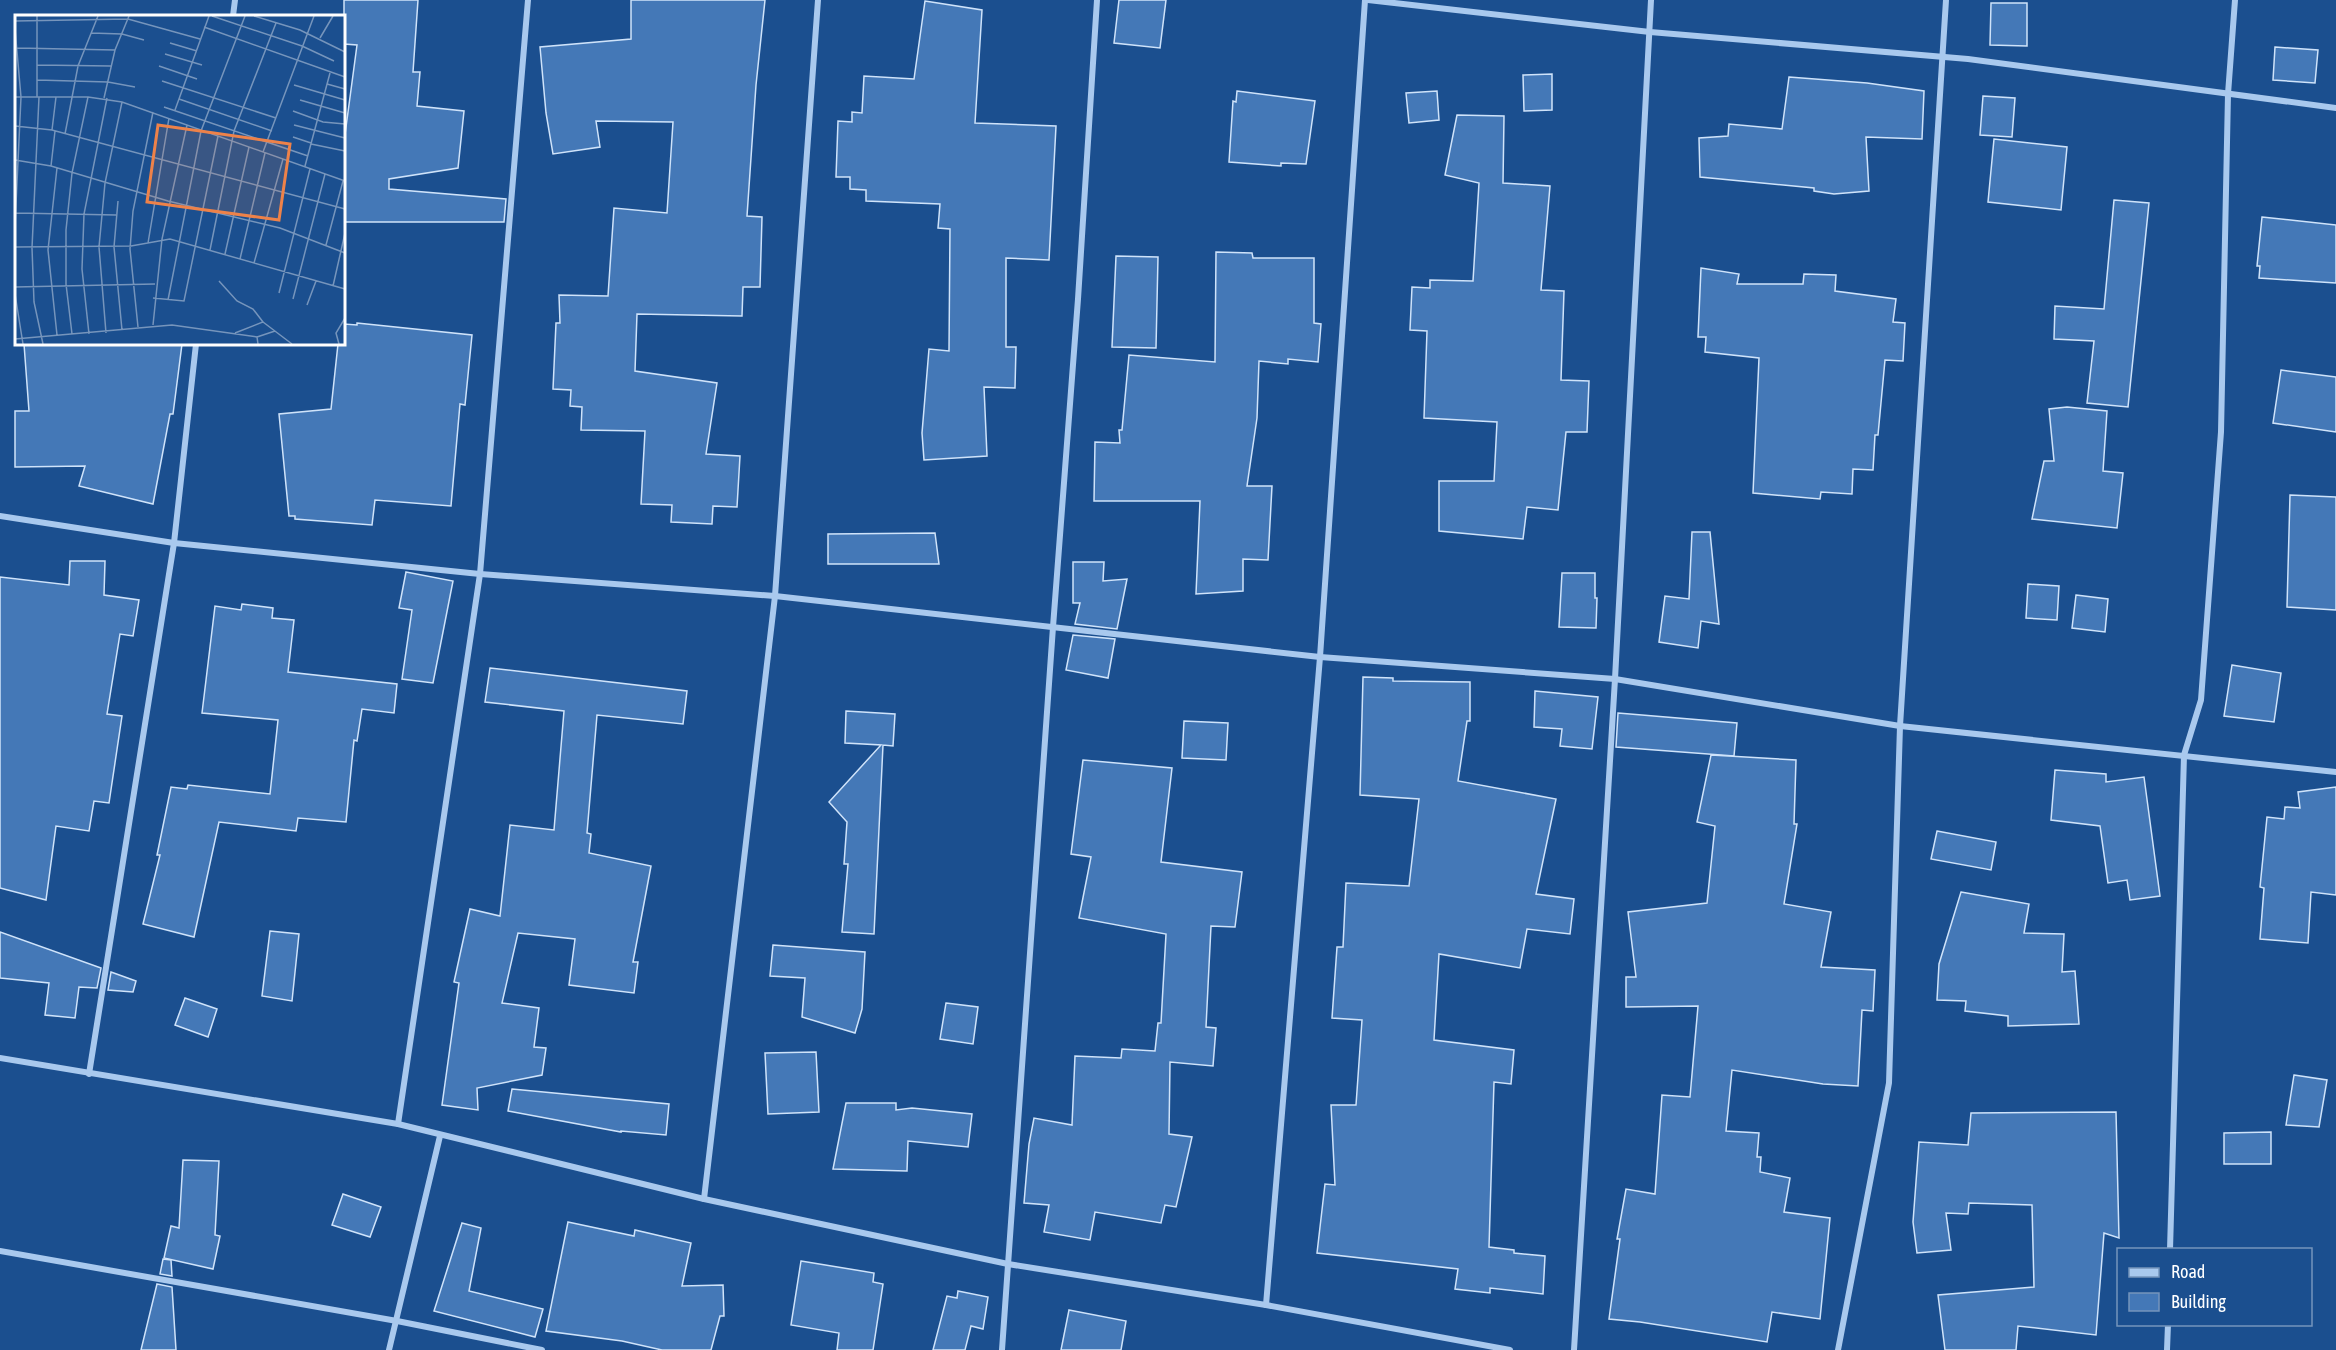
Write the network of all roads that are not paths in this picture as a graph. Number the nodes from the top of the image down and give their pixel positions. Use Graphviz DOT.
graph roads {
  1 [pos="235,0"];
  2 [pos="528,0"];
  3 [pos="818,0"];
  4 [pos="1097,0"];
  5 [pos="1366,0"];
  6 [pos="1651,0"];
  7 [pos="1946,0"];
  8 [pos="2235,0"];
  9 [pos="233,15"];
  10 [pos="1650,32"];
  11 [pos="1943,57"];
  12 [pos="2228,94"];
  13 [pos="2336,108"];
  14 [pos="196,345"];
  15 [pos="0,516"];
  16 [pos="174,543"];
  17 [pos="480,574"];
  18 [pos="775,596"];
  19 [pos="1053,627"];
  20 [pos="1320,657"];
  21 [pos="1615,679"];
  22 [pos="1900,726"];
  23 [pos="2184,755"];
  24 [pos="2336,772"];
  25 [pos="0,1058"];
  26 [pos="89,1074"];
  27 [pos="398,1124"];
  28 [pos="440,1136"];
  29 [pos="704,1199"];
  30 [pos="2170,1248"];
  31 [pos="0,1251"];
  32 [pos="1008,1264"];
  33 [pos="1266,1305"];
  34 [pos="397,1321"];
  35 [pos="2168,1326"];
  36 [pos="389,1350"];
  37 [pos="542,1350"];
  38 [pos="1002,1350"];
  39 [pos="1510,1350"];
  40 [pos="1574,1350"];
  41 [pos="1838,1350"];
  42 [pos="2167,1350"];
  1 -- 9 [label="street"];
  2 -- 17 [label="street"];
  3 -- 18 [label="street"];
  4 -- 19 [label="street"];
  5 -- 10 [label="street"];
  5 -- 20 [label="street"];
  6 -- 10 [label="street"];
  7 -- 11 [label="street"];
  8 -- 12 [label="street"];
  10 -- 11 [label="street"];
  10 -- 21 [label="street"];
  11 -- 12 [label="street"];
  11 -- 22 [label="street"];
  12 -- 13 [label="street"];
  12 -- 23 [label="street"];
  14 -- 16 [label="street"];
  15 -- 16 [label="street"];
  16 -- 17 [label="street"];
  16 -- 26 [label="street"];
  17 -- 18 [label="street"];
  17 -- 27 [label="street"];
  18 -- 19 [label="street"];
  18 -- 29 [label="street"];
  19 -- 20 [label="street"];
  19 -- 32 [label="street"];
  20 -- 21 [label="street"];
  20 -- 33 [label="street"];
  21 -- 22 [label="street"];
  21 -- 40 [label="street"];
  22 -- 23 [label="street"];
  22 -- 41 [label="street"];
  23 -- 24 [label="street"];
  23 -- 30 [label="street"];
  25 -- 26 [label="street"];
  26 -- 27 [label="street"];
  27 -- 28 [label="street"];
  28 -- 29 [label="street"];
  28 -- 34 [label="street"];
  29 -- 32 [label="street"];
  31 -- 34 [label="street"];
  32 -- 33 [label="street"];
  32 -- 38 [label="street"];
  33 -- 39 [label="street"];
  34 -- 36 [label="street"];
  34 -- 37 [label="street"];
  35 -- 42 [label="street"];
}
